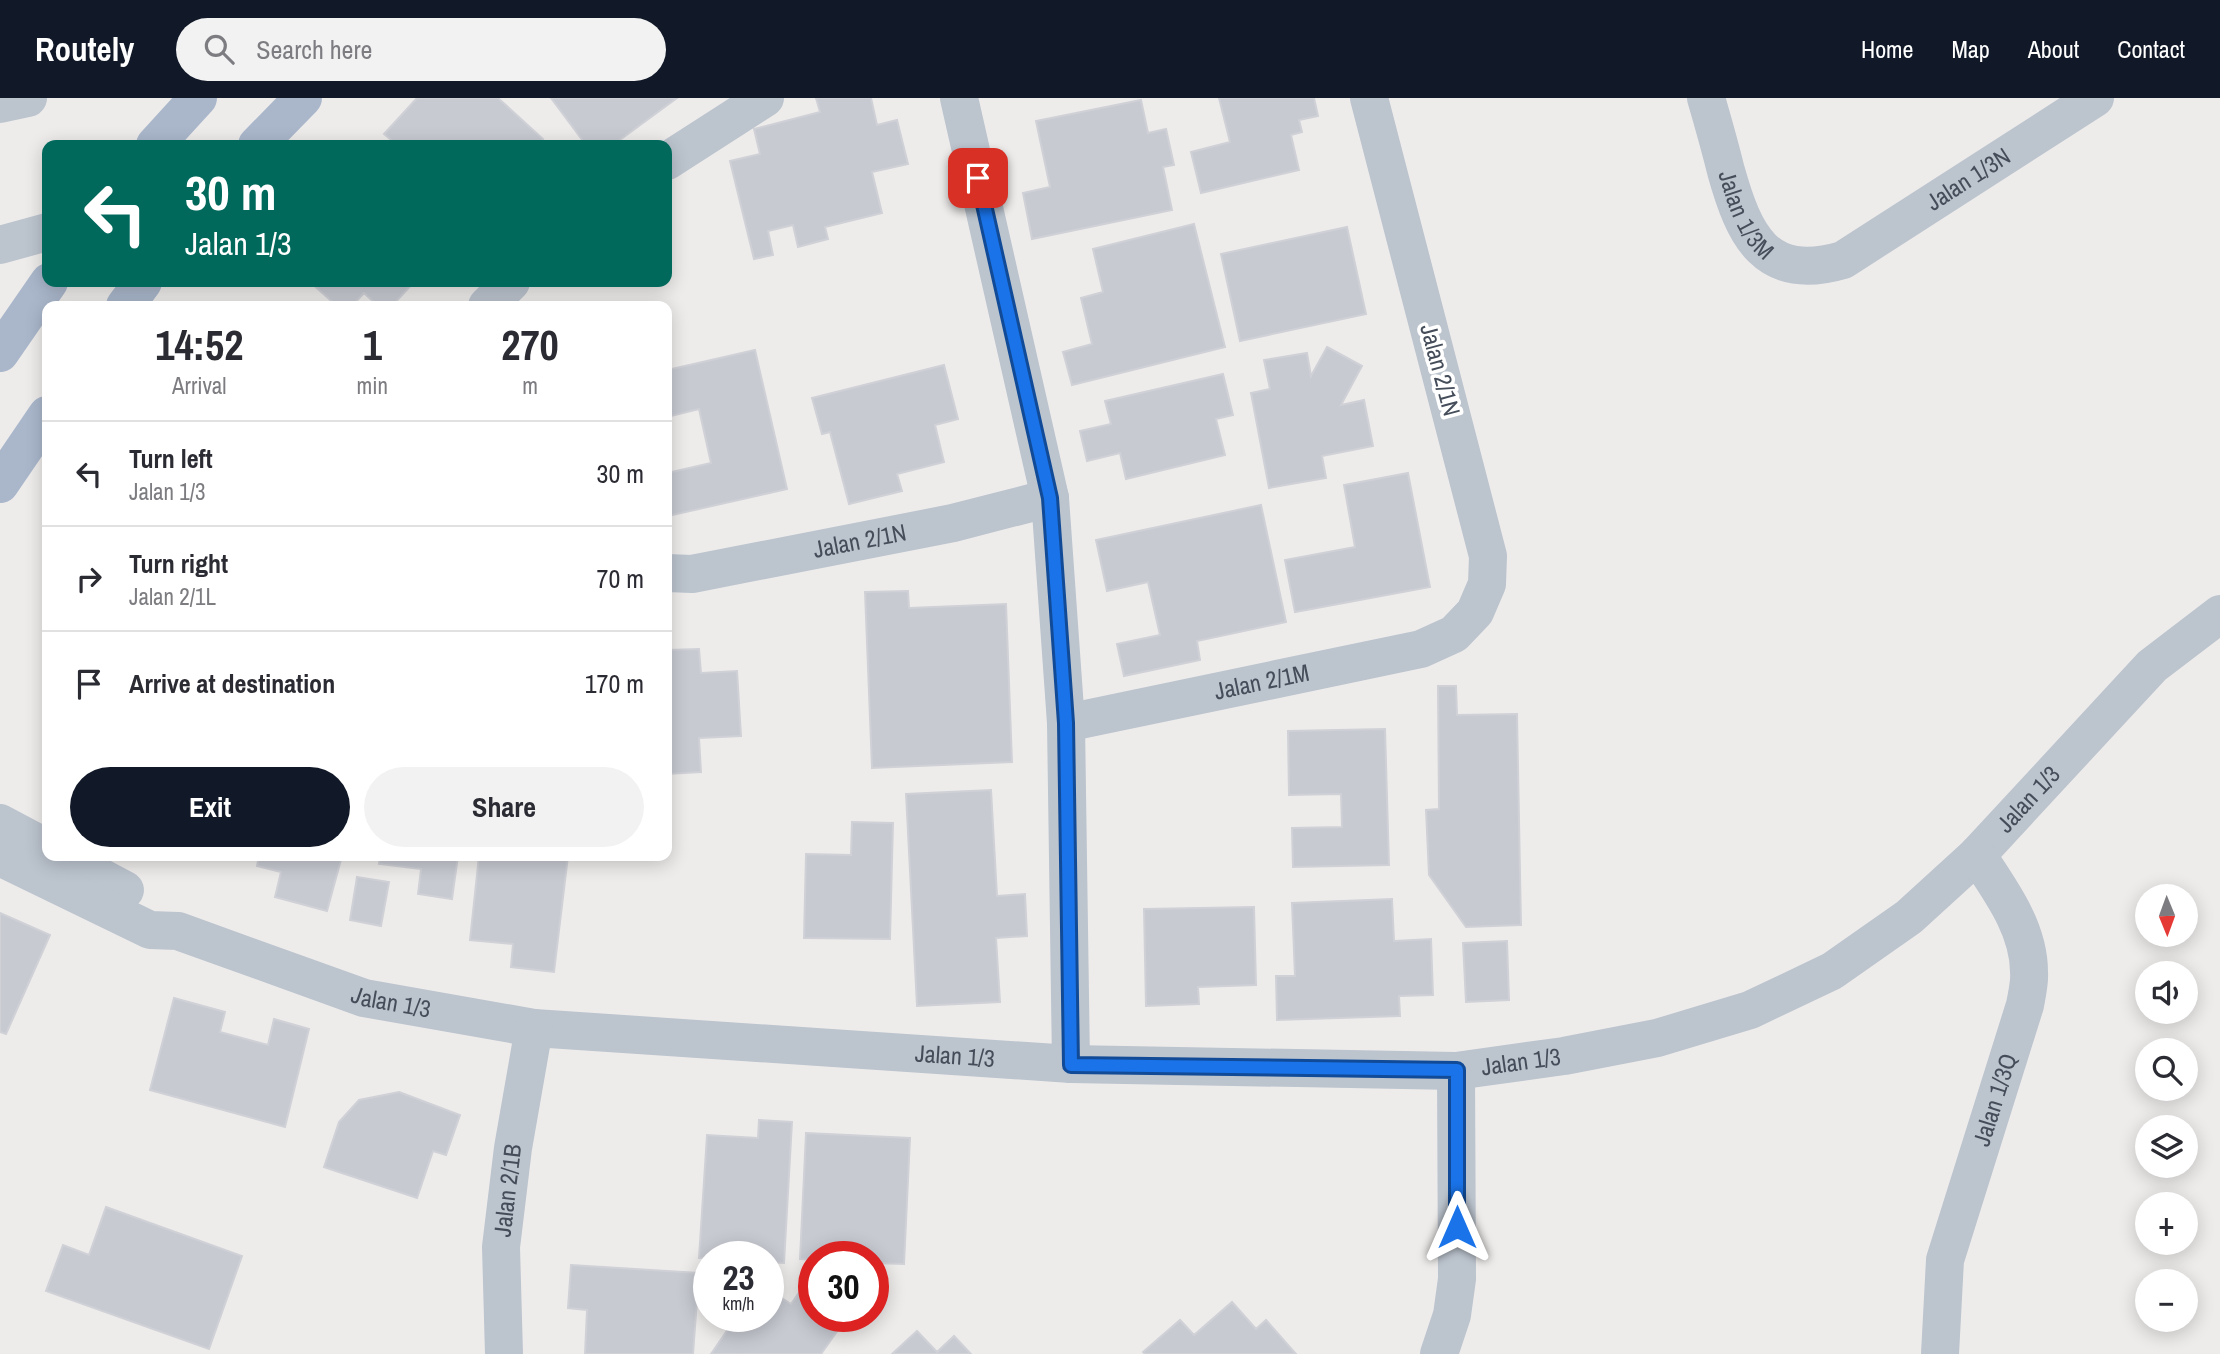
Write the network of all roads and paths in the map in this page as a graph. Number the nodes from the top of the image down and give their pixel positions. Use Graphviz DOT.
graph roads {
  1 [pos="29,98"];
  2 [pos="198,98"];
  3 [pos="303,98"];
  4 [pos="765,98"];
  5 [pos="960,98"];
  6 [pos="1369,98"];
  7 [pos="1706,98"];
  8 [pos="2095,98"];
  9 [pos="0,104"];
  10 [pos="160,140"];
  11 [pos="262,140"];
  12 [pos="672,158"];
  13 [pos="42,233"];
  14 [pos="0,245"];
  15 [pos="1843,260"];
  16 [pos="46,287"];
  17 [pos="506,287"];
  18 [pos="492,301"];
  19 [pos="0,353"];
  20 [pos="42,422"];
  21 [pos="0,484"];
  22 [pos="1050,498"];
  23 [pos="672,573"];
  24 [pos="2220,614"];
  25 [pos="1454,634"];
  26 [pos="1066,723"];
  27 [pos="0,823"];
  28 [pos="42,845"];
  29 [pos="1978,855"];
  30 [pos="0,857"];
  31 [pos="70,861"];
  32 [pos="178,931"];
  33 [pos="534,1028"];
  34 [pos="1071,1065"];
  35 [pos="1457,1070"];
  36 [pos="504,1354"];
  37 [pos="1439,1354"];
  38 [pos="1940,1354"];
  1 -- 9 [label="street"];
  2 -- 10 [label="main road"];
  3 -- 11 [label="main road"];
  4 -- 12 [label="street"];
  5 -- 22 [label="street"];
  6 -- 25 [label="street, Jalan 2/1N"];
  7 -- 15 [label="street, Jalan 1/3M"];
  8 -- 15 [label="street, Jalan 1/3N"];
  13 -- 14 [label="street"];
  16 -- 19 [label="main road"];
  17 -- 18 [label="street"];
  20 -- 21 [label="main road"];
  22 -- 23 [label="street, Jalan 2/1N"];
  22 -- 26 [label="street"];
  24 -- 29 [label="street, Jalan 1/3"];
  25 -- 26 [label="street, Jalan 2/1M"];
  26 -- 34 [label="street"];
  27 -- 28 [label="street"];
  29 -- 35 [label="street, Jalan 1/3"];
  29 -- 38 [label="street, Jalan 1/3Q"];
  30 -- 32 [label="street, Jalan 1/3"];
  31 -- 32 [label="street, Jalan 1/3"];
  32 -- 33 [label="street, Jalan 1/3"];
  33 -- 34 [label="street, Jalan 1/3"];
  33 -- 36 [label="street, Jalan 2/1B"];
  34 -- 35 [label="street, Jalan 1/3"];
  35 -- 37 [label="street"];
}
